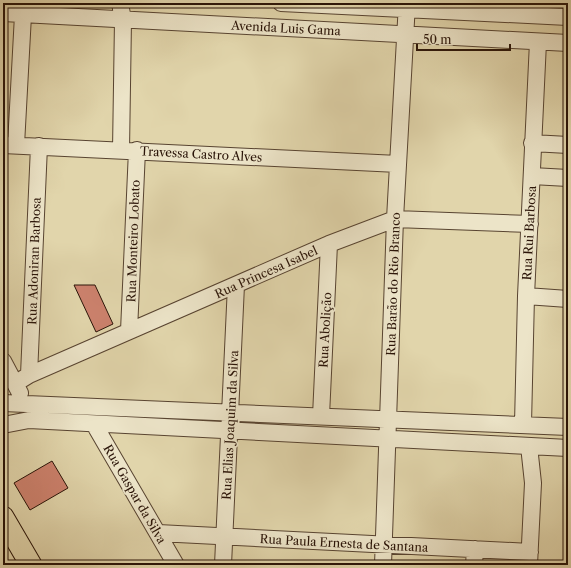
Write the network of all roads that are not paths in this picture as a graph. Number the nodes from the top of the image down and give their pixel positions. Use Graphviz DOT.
graph roads {
  1 [pos="120,3"];
  2 [pos="281,3"];
  3 [pos="407,6"];
  4 [pos="539,9"];
  5 [pos="3,13"];
  6 [pos="23,15"];
  7 [pos="568,17"];
  8 [pos="123,20"];
  9 [pos="406,34"];
  10 [pos="538,42"];
  11 [pos="568,43"];
  12 [pos="532,143"];
  13 [pos="9,145"];
  14 [pos="568,145"];
  15 [pos="39,146"];
  16 [pos="121,150"];
  17 [pos="137,150"];
  18 [pos="398,164"];
  19 [pos="532,176"];
  20 [pos="568,178"];
  21 [pos="395,219"];
  22 [pos="530,224"];
  23 [pos="329,244"];
  24 [pos="236,286"];
  25 [pos="526,296"];
  26 [pos="568,299"];
  27 [pos="129,331"];
  28 [pos="3,361"];
  29 [pos="22,379"];
  30 [pos="3,403"];
  31 [pos="25,404"];
  32 [pos="231,412"];
  33 [pos="321,416"];
  34 [pos="388,419"];
  35 [pos="29,420"];
  36 [pos="94,424"];
  37 [pos="523,424"];
  38 [pos="3,425"];
  39 [pos="568,427"];
  40 [pos="230,430"];
  41 [pos="388,437"];
  42 [pos="529,446"];
  43 [pos="568,448"];
  44 [pos="3,517"];
  45 [pos="158,533"];
  46 [pos="225,537"];
  47 [pos="384,545"];
  48 [pos="474,557"];
  49 [pos="529,559"];
  50 [pos="31,565"];
  51 [pos="176,565"];
  52 [pos="223,565"];
  53 [pos="383,565"];
  1 -- 8 [label="street"];
  2 -- 3 [label="street, Avenida Luis Gama"];
  3 -- 4 [label="street, Avenida Luis Gama"];
  3 -- 9 [label="street, Rua Barão do Rio Branco"];
  4 -- 7 [label="street, Avenida Luis Gama"];
  5 -- 6 [label="street, Avenida Luis Gama"];
  6 -- 8 [label="street, Avenida Luis Gama"];
  6 -- 13 [label="street"];
  8 -- 9 [label="street, Avenida Luis Gama"];
  8 -- 16 [label="street"];
  9 -- 10 [label="street, Avenida Luis Gama"];
  9 -- 18 [label="street, Rua Barão do Rio Branco"];
  10 -- 11 [label="street, Avenida Luis Gama"];
  10 -- 12 [label="street, Rua Rui Barbosa"];
  12 -- 14 [label="street"];
  12 -- 19 [label="street, Rua Rui Barbosa"];
  13 -- 15 [label="street, Travessa Castro Alves"];
  15 -- 16 [label="street, Travessa Castro Alves"];
  15 -- 29 [label="street, Rua Adoniran Barbosa"];
  16 -- 17 [label="street, Travessa Castro Alves"];
  17 -- 18 [label="street, Travessa Castro Alves"];
  17 -- 27 [label="street, Rua Monteiro Lobato"];
  18 -- 21 [label="street, Rua Barão do Rio Branco"];
  19 -- 20 [label="street"];
  19 -- 22 [label="street, Rua Rui Barbosa"];
  21 -- 22 [label="street, Rua Princesa Isabel"];
  21 -- 23 [label="street, Rua Princesa Isabel"];
  21 -- 34 [label="street, Rua Barão do Rio Branco"];
  22 -- 25 [label="street, Rua Rui Barbosa"];
  23 -- 24 [label="street, Rua Princesa Isabel"];
  23 -- 33 [label="street, Rua Abolição"];
  24 -- 27 [label="street, Rua Princesa Isabel"];
  24 -- 32 [label="street, Rua Elias Joaquim da Silva"];
  25 -- 26 [label="street"];
  25 -- 37 [label="street, Rua Rui Barbosa"];
  27 -- 29 [label="street, Rua Princesa Isabel"];
  28 -- 29 [label="street"];
  29 -- 31 [label="street"];
  30 -- 31 [label="street"];
  31 -- 32 [label="street"];
  31 -- 35 [label="street"];
  32 -- 33 [label="street"];
  32 -- 40 [label="street, Rua Elias Joaquim da Silva"];
  33 -- 34 [label="street"];
  34 -- 37 [label="street"];
  34 -- 41 [label="street, Rua Barão do Rio Branco"];
  35 -- 36 [label="street"];
  35 -- 38 [label="street"];
  36 -- 40 [label="street"];
  36 -- 45 [label="street, Rua Gaspar da Silva"];
  37 -- 39 [label="street"];
  40 -- 41 [label="street"];
  40 -- 46 [label="street, Rua Elias Joaquim da Silva"];
  41 -- 42 [label="street"];
  41 -- 47 [label="street, Rua Barão do Rio Branco"];
  42 -- 43 [label="street"];
  42 -- 49 [label="street"];
  44 -- 50 [label="main road"];
  45 -- 46 [label="street, Rua Paula Ernesta de Santana"];
  45 -- 51 [label="street, Rua Gaspar da Silva"];
  46 -- 47 [label="street, Rua Paula Ernesta de Santana"];
  46 -- 52 [label="street, Rua Elias Joaquim da Silva"];
  47 -- 48 [label="street, Rua Paula Ernesta de Santana"];
  47 -- 53 [label="street, Rua Barão do Rio Branco"];
  48 -- 49 [label="street, Rua Paula Ernesta de Santana"];
}
